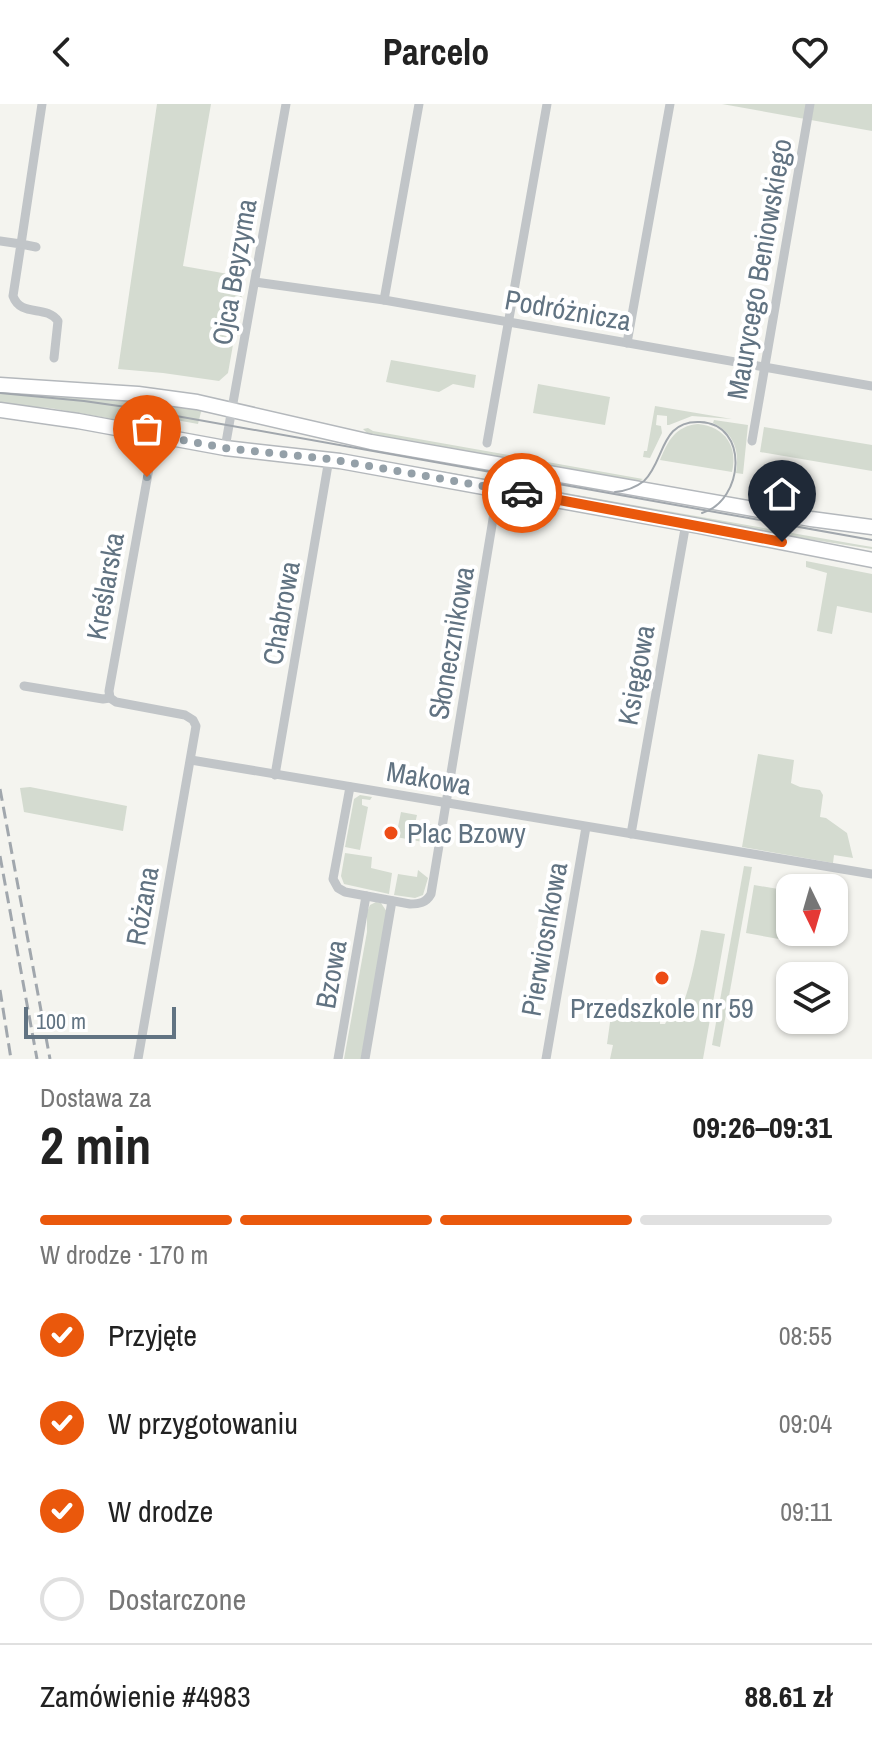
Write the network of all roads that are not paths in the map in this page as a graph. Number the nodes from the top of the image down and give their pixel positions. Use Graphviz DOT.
graph roads {
  1 [pos="42,104"];
  2 [pos="286,104"];
  3 [pos="419,104"];
  4 [pos="547,104"];
  5 [pos="670,104"];
  6 [pos="810,104"];
  7 [pos="0,241"];
  8 [pos="21,244"];
  9 [pos="36,247"];
  10 [pos="255,282"];
  11 [pos="384,300"];
  12 [pos="509,321"];
  13 [pos="627,343"];
  14 [pos="54,358"];
  15 [pos="764,367"];
  16 [pos="0,385"];
  17 [pos="872,386"];
  18 [pos="0,410"];
  19 [pos="232,410"];
  20 [pos="155,435"];
  21 [pos="752,441"];
  22 [pos="487,443"];
  23 [pos="225,448"];
  24 [pos="329,459"];
  25 [pos="498,489"];
  26 [pos="686,523"];
  27 [pos="872,527"];
  28 [pos="872,560"];
  29 [pos="24,686"];
  30 [pos="110,698"];
  31 [pos="191,760"];
  32 [pos="275,775"];
  33 [pos="350,787"];
  34 [pos="445,804"];
  35 [pos="586,827"];
  36 [pos="631,834"];
  37 [pos="872,874"];
  38 [pos="366,896"];
  39 [pos="392,901"];
  40 [pos="138,1059"];
  41 [pos="338,1059"];
  42 [pos="365,1059"];
  43 [pos="546,1059"];
  1 -- 8 [label="street"];
  2 -- 10 [label="street, Ojca Beyzyma"];
  3 -- 11 [label="street"];
  4 -- 12 [label="street"];
  5 -- 13 [label="street"];
  6 -- 15 [label="street, Maurycego Beniowskiego"];
  7 -- 8 [label="street"];
  8 -- 9 [label="street"];
  8 -- 14 [label="street"];
  10 -- 11 [label="street, Podróżnicza"];
  10 -- 19 [label="street, Ojca Beyzyma"];
  11 -- 12 [label="street, Podróżnicza"];
  12 -- 13 [label="street, Podróżnicza"];
  12 -- 22 [label="street"];
  13 -- 15 [label="street, Podróżnicza"];
  15 -- 17 [label="street, Podróżnicza"];
  15 -- 21 [label="street, Maurycego Beniowskiego"];
  16 -- 19 [label="main road"];
  18 -- 20 [label="main road"];
  19 -- 23 [label="street, Ojca Beyzyma"];
  19 -- 27 [label="main road"];
  20 -- 23 [label="main road"];
  20 -- 30 [label="street, Kreślarska"];
  23 -- 24 [label="main road"];
  24 -- 25 [label="main road"];
  24 -- 32 [label="street, Chabrowa"];
  25 -- 26 [label="main road"];
  25 -- 34 [label="street, Słonecznikowa"];
  26 -- 28 [label="main road"];
  26 -- 36 [label="street, Księgowa"];
  29 -- 30 [label="street"];
  30 -- 31 [label="street"];
  31 -- 32 [label="street, Makowa"];
  31 -- 40 [label="street, Różana"];
  32 -- 33 [label="street, Makowa"];
  33 -- 34 [label="street, Makowa"];
  33 -- 38 [label="street"];
  34 -- 35 [label="street, Makowa"];
  34 -- 39 [label="street"];
  35 -- 36 [label="street, Makowa"];
  35 -- 43 [label="street, Pierwiosnkowa"];
  36 -- 37 [label="street, Makowa"];
  38 -- 39 [label="street"];
  38 -- 41 [label="street, Bzowa"];
  39 -- 42 [label="street, Bzowa"];
}
